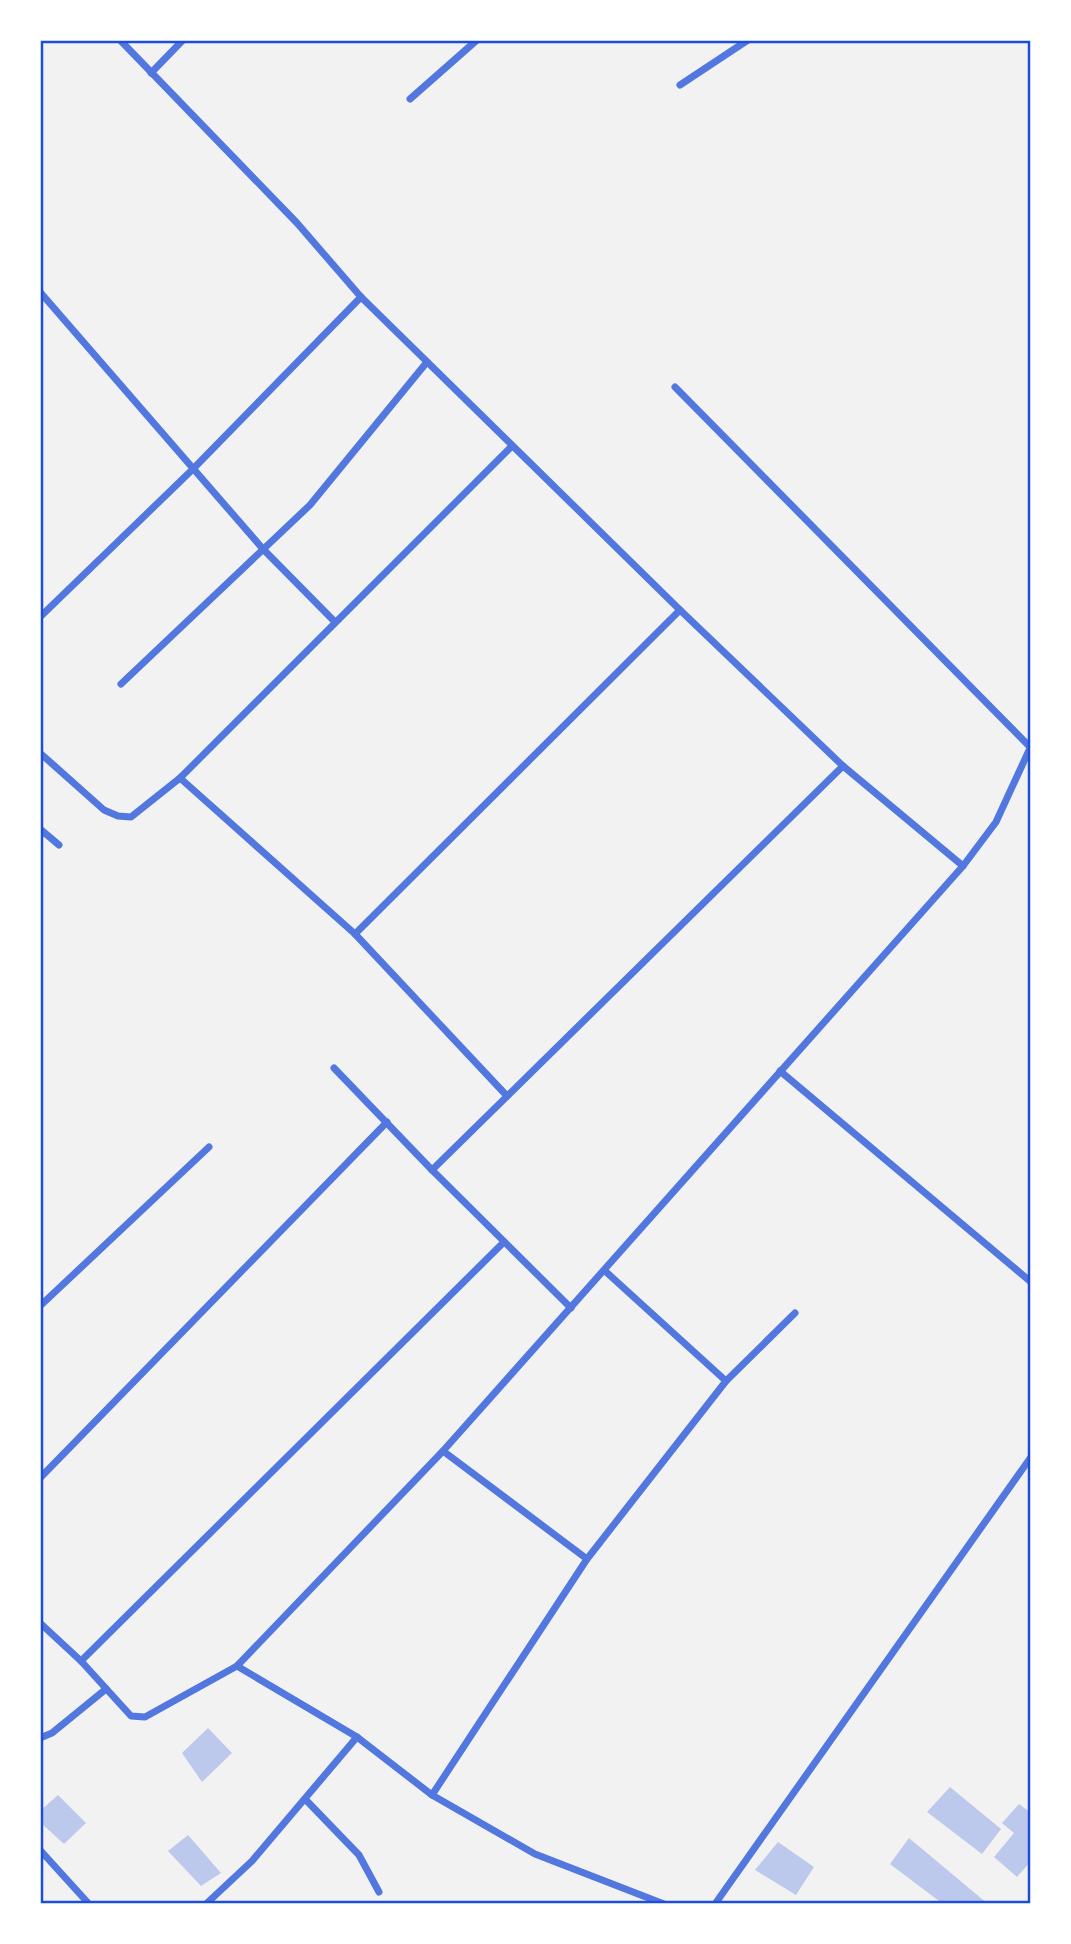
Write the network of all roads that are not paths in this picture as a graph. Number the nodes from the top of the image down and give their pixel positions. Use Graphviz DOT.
graph roads {
  1 [pos="120,40"];
  2 [pos="183,40"];
  3 [pos="477,40"];
  4 [pos="748,40"];
  5 [pos="151,72"];
  6 [pos="680,85"];
  7 [pos="410,99"];
  8 [pos="40,292"];
  9 [pos="361,297"];
  10 [pos="427,362"];
  11 [pos="675,387"];
  12 [pos="512,446"];
  13 [pos="193,469"];
  14 [pos="263,549"];
  15 [pos="680,610"];
  16 [pos="40,617"];
  17 [pos="335,622"];
  18 [pos="121,684"];
  19 [pos="1030,746"];
  20 [pos="40,753"];
  21 [pos="843,766"];
  22 [pos="180,778"];
  23 [pos="40,829"];
  24 [pos="59,845"];
  25 [pos="963,866"];
  26 [pos="355,934"];
  27 [pos="334,1068"];
  28 [pos="780,1071"];
  29 [pos="507,1096"];
  30 [pos="387,1122"];
  31 [pos="209,1147"];
  32 [pos="432,1170"];
  33 [pos="505,1242"];
  34 [pos="605,1271"];
  35 [pos="1031,1282"];
  36 [pos="40,1306"];
  37 [pos="571,1308"];
  38 [pos="795,1313"];
  39 [pos="726,1381"];
  40 [pos="443,1451"];
  41 [pos="1031,1457"];
  42 [pos="40,1478"];
  43 [pos="587,1559"];
  44 [pos="40,1623"];
  45 [pos="81,1661"];
  46 [pos="237,1666"];
  47 [pos="106,1689"];
  48 [pos="357,1737"];
  49 [pos="40,1738"];
  50 [pos="432,1795"];
  51 [pos="305,1798"];
  52 [pos="40,1850"];
  53 [pos="379,1892"];
  54 [pos="89,1904"];
  55 [pos="206,1904"];
  56 [pos="664,1904"];
  57 [pos="715,1904"];
  1 -- 5 [label="street"];
  2 -- 5 [label="street"];
  3 -- 7 [label="street"];
  4 -- 6 [label="street"];
  5 -- 9 [label="street"];
  8 -- 13 [label="street"];
  9 -- 10 [label="street"];
  9 -- 13 [label="street"];
  10 -- 12 [label="street"];
  10 -- 14 [label="street"];
  11 -- 19 [label="street"];
  12 -- 15 [label="street"];
  12 -- 17 [label="street"];
  13 -- 14 [label="street"];
  13 -- 16 [label="street"];
  14 -- 17 [label="street"];
  14 -- 18 [label="street"];
  15 -- 21 [label="street"];
  15 -- 26 [label="street"];
  17 -- 22 [label="street"];
  19 -- 25 [label="street"];
  20 -- 22 [label="street"];
  21 -- 25 [label="street"];
  21 -- 29 [label="street"];
  22 -- 26 [label="street"];
  23 -- 24 [label="street"];
  25 -- 28 [label="street"];
  26 -- 29 [label="street"];
  27 -- 30 [label="street"];
  28 -- 34 [label="street"];
  28 -- 35 [label="street"];
  29 -- 32 [label="street"];
  30 -- 32 [label="street"];
  30 -- 42 [label="street"];
  31 -- 36 [label="street"];
  32 -- 33 [label="street"];
  33 -- 37 [label="street"];
  33 -- 45 [label="street"];
  34 -- 37 [label="street"];
  34 -- 39 [label="street"];
  37 -- 40 [label="street"];
  38 -- 39 [label="street"];
  39 -- 43 [label="street"];
  40 -- 43 [label="street"];
  40 -- 46 [label="street"];
  41 -- 57 [label="street"];
  43 -- 50 [label="street"];
  44 -- 45 [label="street"];
  45 -- 47 [label="street"];
  46 -- 47 [label="street"];
  46 -- 48 [label="street"];
  47 -- 49 [label="street"];
  48 -- 50 [label="street"];
  48 -- 51 [label="street"];
  50 -- 56 [label="street"];
  51 -- 53 [label="street"];
  51 -- 55 [label="street"];
  52 -- 54 [label="street"];
}
